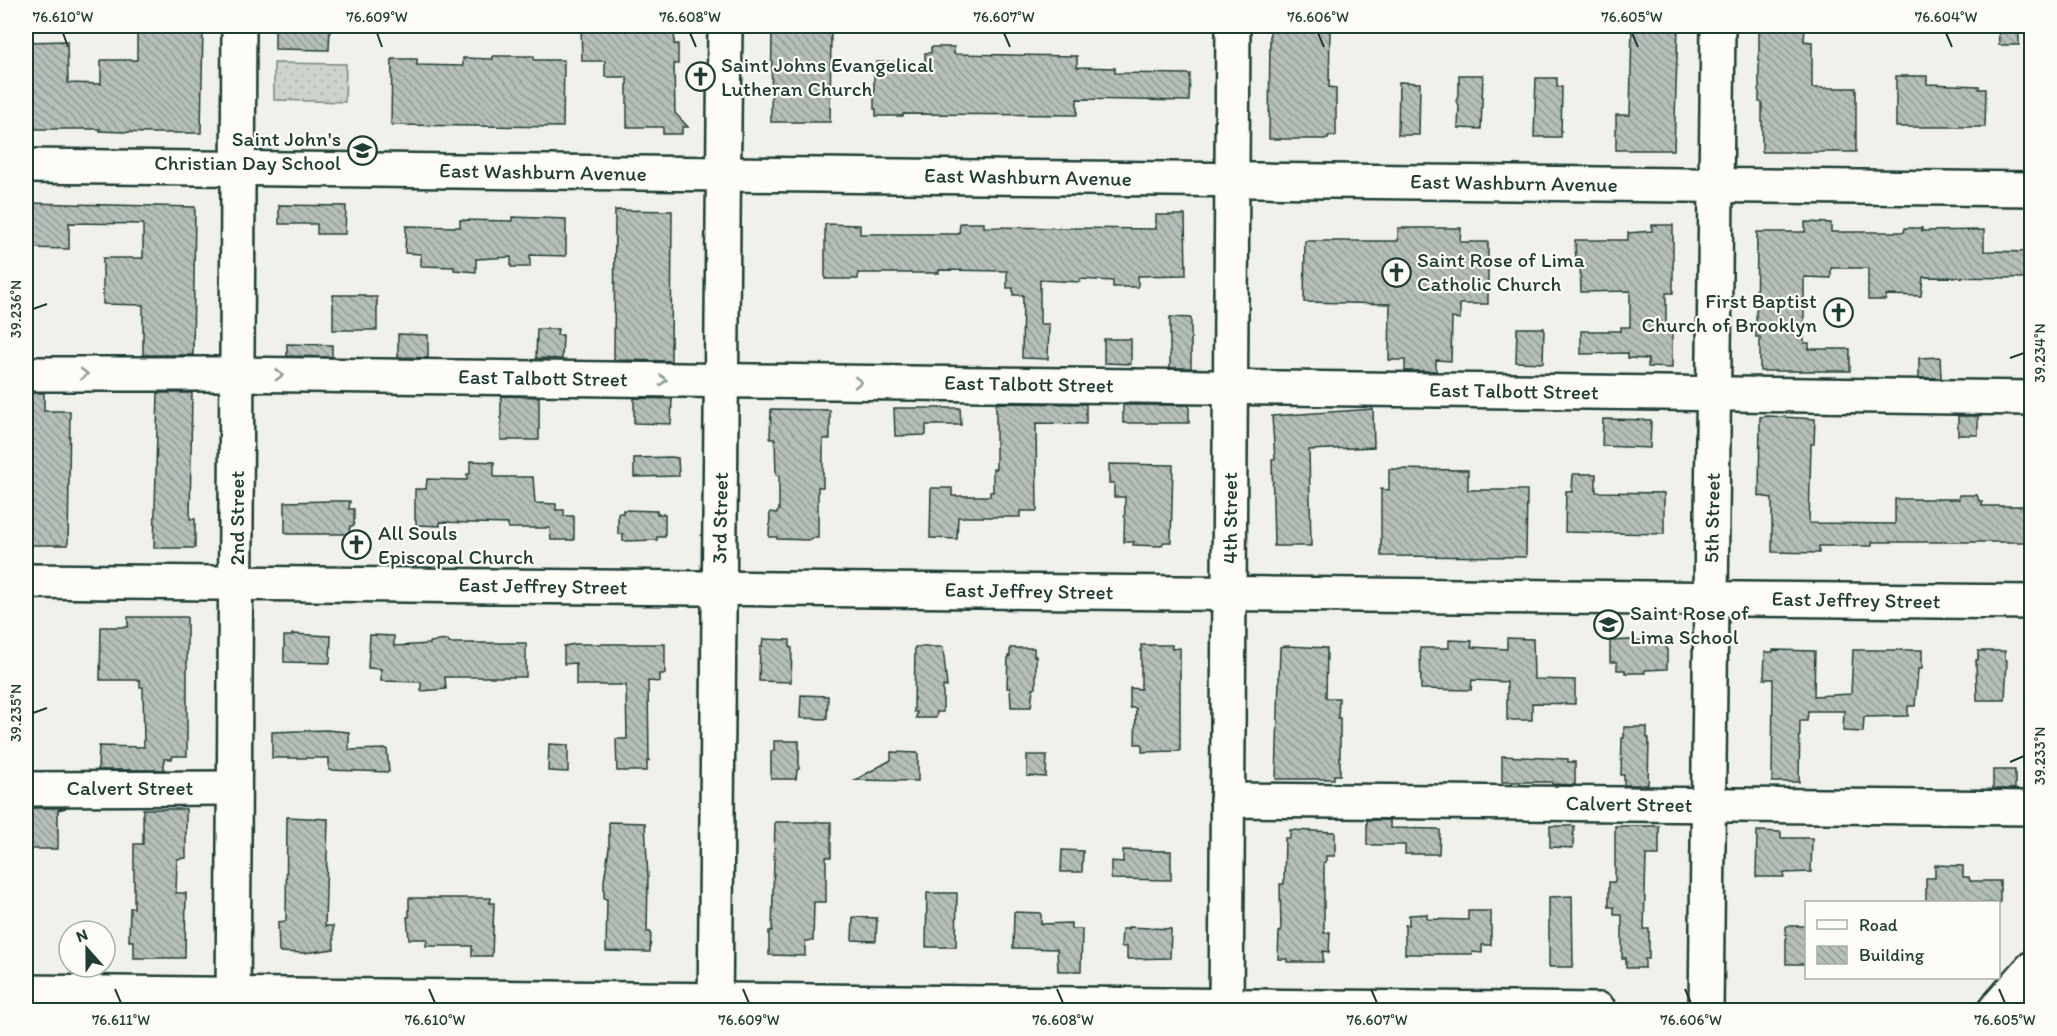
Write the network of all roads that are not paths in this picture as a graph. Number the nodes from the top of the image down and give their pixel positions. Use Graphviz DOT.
graph roads {
  1 [pos="239,26"];
  2 [pos="725,26"];
  3 [pos="1233,26"];
  4 [pos="1718,26"];
  5 [pos="26,166"];
  6 [pos="238,168"];
  7 [pos="723,174"];
  8 [pos="1232,180"];
  9 [pos="1716,185"];
  10 [pos="2031,189"];
  11 [pos="26,374"];
  12 [pos="237,374"];
  13 [pos="721,380"];
  14 [pos="1231,387"];
  15 [pos="1713,393"];
  16 [pos="2031,398"];
  17 [pos="26,581"];
  18 [pos="237,583"];
  19 [pos="719,588"];
  20 [pos="1229,594"];
  21 [pos="1711,599"];
  22 [pos="2031,602"];
  23 [pos="234,788"];
  24 [pos="26,789"];
  25 [pos="1227,800"];
  26 [pos="1708,805"];
  27 [pos="2031,808"];
  28 [pos="2031,968"];
  29 [pos="26,992"];
  30 [pos="233,1002"];
  31 [pos="715,1005"];
  32 [pos="1226,1008"];
  33 [pos="1599,1011"];
  34 [pos="1706,1011"];
  35 [pos="1995,1011"];
  1 -- 6 [label="street, 2nd Street"];
  2 -- 7 [label="street, 3rd Street"];
  3 -- 8 [label="street, 4th Street"];
  4 -- 9 [label="street, 5th Street"];
  5 -- 6 [label="street, East Washburn Avenue"];
  6 -- 7 [label="street, East Washburn Avenue"];
  6 -- 12 [label="street, 2nd Street"];
  7 -- 8 [label="street, East Washburn Avenue"];
  7 -- 13 [label="street, 3rd Street"];
  8 -- 9 [label="street, East Washburn Avenue"];
  8 -- 14 [label="street, 4th Street"];
  9 -- 10 [label="street, East Washburn Avenue"];
  9 -- 15 [label="street, 5th Street"];
  11 -- 12 [label="street, East Talbott Street, one-way"];
  12 -- 13 [label="street, East Talbott Street, one-way"];
  12 -- 18 [label="street, 2nd Street"];
  13 -- 14 [label="street, East Talbott Street, one-way"];
  13 -- 19 [label="street, 3rd Street"];
  14 -- 15 [label="street, East Talbott Street"];
  14 -- 20 [label="street, 4th Street"];
  15 -- 16 [label="street, East Talbott Street"];
  15 -- 21 [label="street, 5th Street"];
  17 -- 18 [label="street, East Jeffrey Street"];
  18 -- 19 [label="street, East Jeffrey Street"];
  18 -- 23 [label="street, 2nd Street"];
  19 -- 20 [label="street, East Jeffrey Street"];
  19 -- 31 [label="street, 3rd Street"];
  20 -- 21 [label="street, East Jeffrey Street"];
  20 -- 25 [label="street, 4th Street"];
  21 -- 22 [label="street, East Jeffrey Street"];
  21 -- 26 [label="street, 5th Street"];
  23 -- 24 [label="street, Calvert Street"];
  23 -- 30 [label="street, 2nd Street"];
  25 -- 26 [label="street, Calvert Street"];
  25 -- 32 [label="street, 4th Street"];
  26 -- 27 [label="street, Calvert Street"];
  26 -- 34 [label="street, 5th Street"];
  28 -- 35 [label="street"];
  29 -- 30 [label="street"];
  30 -- 31 [label="street"];
  31 -- 32 [label="street"];
  32 -- 33 [label="street"];
}
